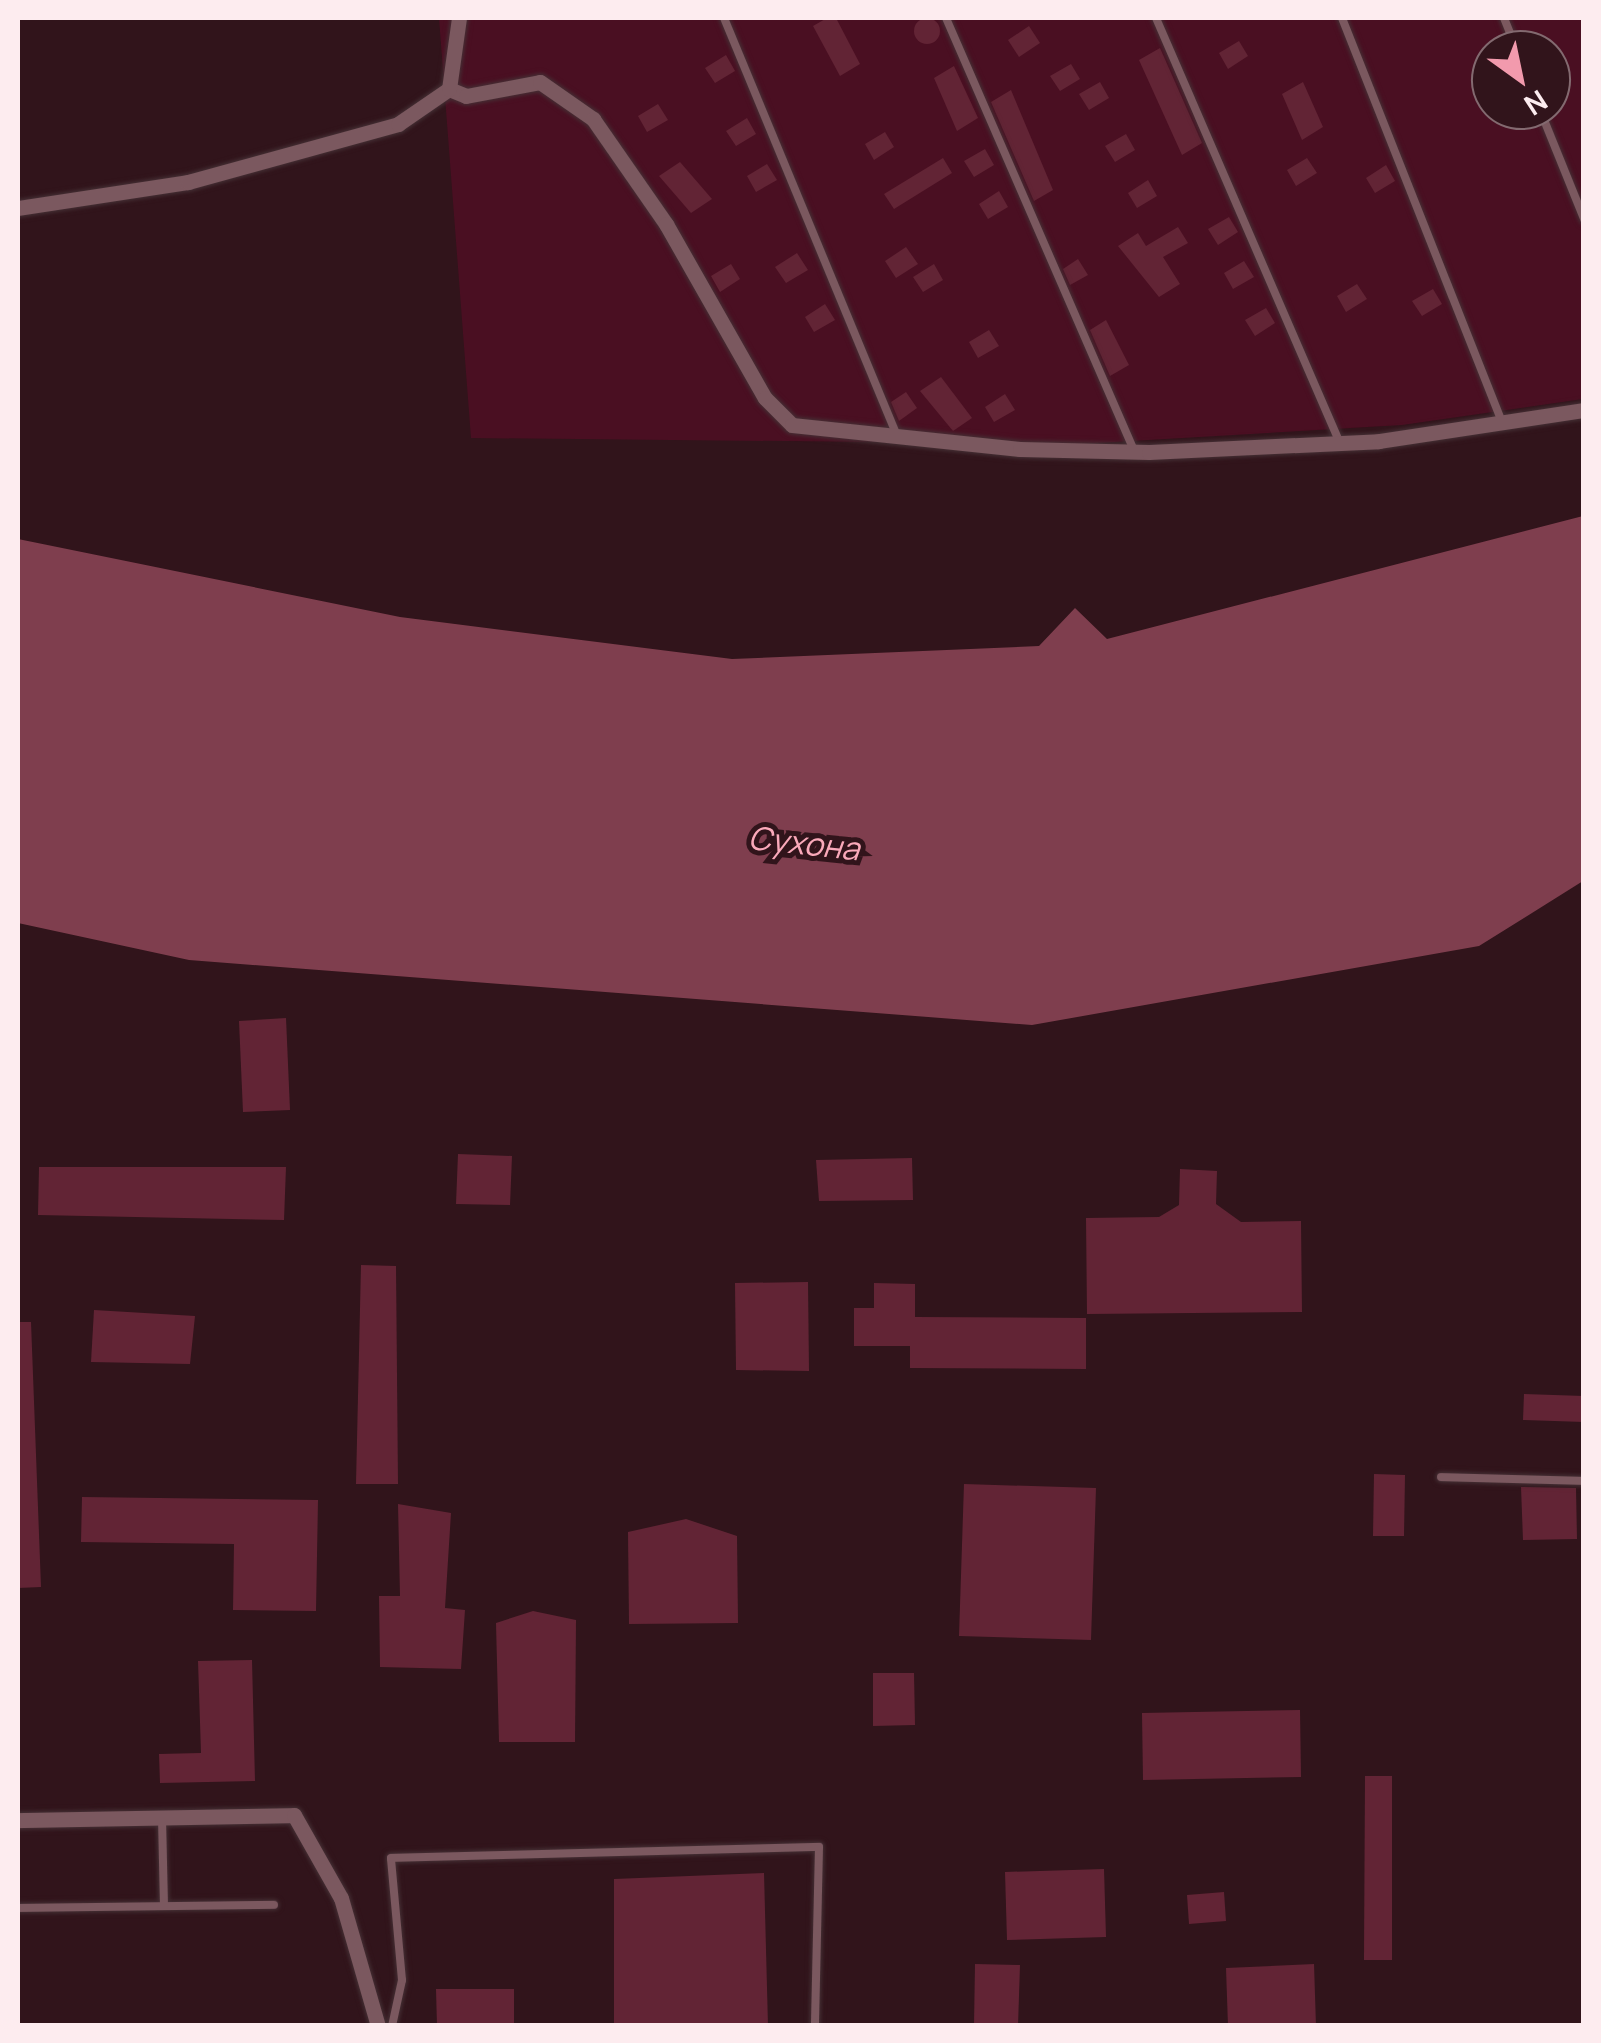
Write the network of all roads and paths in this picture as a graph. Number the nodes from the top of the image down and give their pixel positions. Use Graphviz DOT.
graph roads {
  1 [pos="459,18"];
  2 [pos="724,18"];
  3 [pos="946,18"];
  4 [pos="1156,18"];
  5 [pos="1342,18"];
  6 [pos="448,90"];
  7 [pos="1548,130"];
  8 [pos="18,208"];
  9 [pos="1584,220"];
  10 [pos="1584,410"];
  11 [pos="1503,424"];
  12 [pos="897,435"];
  13 [pos="1339,441"];
  14 [pos="1134,451"];
  15 [pos="1441,1477"];
  16 [pos="1584,1481"];
  17 [pos="162,1818"];
  18 [pos="18,1820"];
  19 [pos="274,1905"];
  20 [pos="164,1906"];
  21 [pos="18,1908"];
  22 [pos="378,2026"];
  23 [pos="392,2026"];
  24 [pos="815,2026"];
  1 -- 6 [label="street"];
  2 -- 12 [label="lane"];
  3 -- 14 [label="lane"];
  4 -- 13 [label="lane"];
  5 -- 11 [label="lane"];
  6 -- 8 [label="street"];
  6 -- 12 [label="street"];
  7 -- 9 [label="lane"];
  10 -- 11 [label="street"];
  11 -- 13 [label="street"];
  12 -- 14 [label="street"];
  13 -- 14 [label="street"];
  15 -- 16 [label="lane"];
  17 -- 18 [label="street"];
  17 -- 20 [label="lane"];
  17 -- 22 [label="street"];
  19 -- 20 [label="lane"];
  20 -- 21 [label="lane"];
  23 -- 24 [label="lane"];
}
